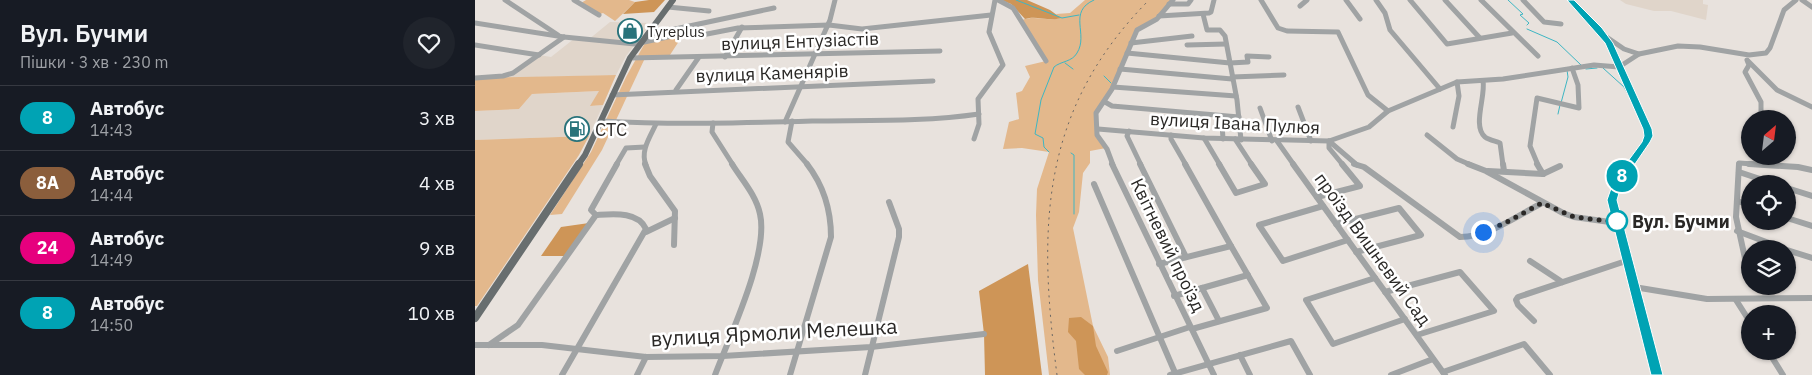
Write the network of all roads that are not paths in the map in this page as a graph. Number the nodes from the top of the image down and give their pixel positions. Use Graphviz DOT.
graph roads {
  1 [pos="505,0"];
  2 [pos="574,0"];
  3 [pos="673,0"];
  4 [pos="835,0"];
  5 [pos="997,0"];
  6 [pos="1191,0"];
  7 [pos="1214,0"];
  8 [pos="1261,0"];
  9 [pos="1307,0"];
  10 [pos="1346,0"];
  11 [pos="1376,0"];
  12 [pos="1410,0"];
  13 [pos="1445,0"];
  14 [pos="1481,0"];
  15 [pos="1523,0"];
  16 [pos="1571,0"];
  17 [pos="1797,0"];
  18 [pos="1802,0"];
  19 [pos="1171,2"];
  20 [pos="1300,6"];
  21 [pos="668,7"];
  22 [pos="1812,7"];
  23 [pos="774,8"];
  24 [pos="709,11"];
  25 [pos="599,14"];
  26 [pos="1203,14"];
  27 [pos="991,15"];
  28 [pos="1159,16"];
  29 [pos="1360,19"];
  30 [pos="475,23"];
  31 [pos="1561,24"];
  32 [pos="829,26"];
  33 [pos="742,28"];
  34 [pos="1601,32"];
  35 [pos="1512,33"];
  36 [pos="647,34"];
  37 [pos="562,36"];
  38 [pos="1192,36"];
  39 [pos="1479,38"];
  40 [pos="1131,43"];
  41 [pos="640,44"];
  42 [pos="1226,44"];
  43 [pos="475,45"];
  44 [pos="1187,45"];
  45 [pos="940,51"];
  46 [pos="1127,53"];
  47 [pos="814,54"];
  48 [pos="1639,54"];
  49 [pos="1744,54"];
  50 [pos="539,55"];
  51 [pos="1538,56"];
  52 [pos="699,57"];
  53 [pos="725,57"];
  54 [pos="1269,57"];
  55 [pos="630,58"];
  56 [pos="1046,61"];
  57 [pos="1748,61"];
  58 [pos="1230,63"];
  59 [pos="1619,67"];
  60 [pos="1572,68"];
  61 [pos="1120,69"];
  62 [pos="1284,75"];
  63 [pos="475,78"];
  64 [pos="1232,78"];
  65 [pos="933,81"];
  66 [pos="1483,81"];
  67 [pos="1457,82"];
  68 [pos="801,86"];
  69 [pos="1113,87"];
  70 [pos="1440,89"];
  71 [pos="676,90"];
  72 [pos="612,94"];
  73 [pos="1236,96"];
  74 [pos="1105,102"];
  75 [pos="1298,107"];
  76 [pos="1812,107"];
  77 [pos="1260,108"];
  78 [pos="1761,110"];
  79 [pos="1388,111"];
  80 [pos="979,114"];
  81 [pos="1239,118"];
  82 [pos="602,121"];
  83 [pos="788,121"];
  84 [pos="713,123"];
  85 [pos="656,124"];
  86 [pos="1222,124"];
  87 [pos="1453,127"];
  88 [pos="1098,129"];
  89 [pos="1129,131"];
  90 [pos="1171,135"];
  91 [pos="1427,135"];
  92 [pos="1204,138"];
  93 [pos="1223,139"];
  94 [pos="1238,139"];
  95 [pos="974,140"];
  96 [pos="1274,141"];
  97 [pos="1311,141"];
  98 [pos="1329,141"];
  99 [pos="645,146"];
  100 [pos="1741,163"];
  101 [pos="1770,165"];
  102 [pos="1560,166"];
  103 [pos="1812,170"];
  104 [pos="1486,171"];
  105 [pos="1504,171"];
  106 [pos="1739,172"];
  107 [pos="1543,174"];
  108 [pos="1748,175"];
  109 [pos="1094,184"];
  110 [pos="1796,191"];
  111 [pos="1812,196"];
  112 [pos="1317,197"];
  113 [pos="1737,201"];
  114 [pos="889,202"];
  115 [pos="1741,202"];
  116 [pos="1542,203"];
  117 [pos="1323,206"];
  118 [pos="595,214"];
  119 [pos="675,218"];
  120 [pos="1796,221"];
  121 [pos="1617,222"];
  122 [pos="1336,224"];
  123 [pos="1812,226"];
  124 [pos="1737,231"];
  125 [pos="646,232"];
  126 [pos="1348,240"];
  127 [pos="1762,240"];
  128 [pos="674,245"];
  129 [pos="1741,245"];
  130 [pos="1231,246"];
  131 [pos="1357,252"];
  132 [pos="1796,252"];
  133 [pos="1186,257"];
  134 [pos="1812,258"];
  135 [pos="1530,260"];
  136 [pos="1628,263"];
  137 [pos="1159,264"];
  138 [pos="1248,275"];
  139 [pos="1375,278"];
  140 [pos="1562,282"];
  141 [pos="1634,287"];
  142 [pos="1202,288"];
  143 [pos="1385,292"];
  144 [pos="1174,296"];
  145 [pos="1812,298"];
  146 [pos="1736,300"];
  147 [pos="1741,308"];
  148 [pos="475,318"];
  149 [pos="1405,319"];
  150 [pos="1219,321"];
  151 [pos="1534,321"];
  152 [pos="1191,328"];
  153 [pos="984,334"];
  154 [pos="1417,336"];
  155 [pos="1159,338"];
  156 [pos="475,345"];
  157 [pos="489,345"];
  158 [pos="871,347"];
  159 [pos="577,348"];
  160 [pos="1117,351"];
  161 [pos="797,353"];
  162 [pos="1240,355"];
  163 [pos="723,356"];
  164 [pos="646,357"];
  165 [pos="1433,358"];
  166 [pos="1774,360"];
  167 [pos="1209,364"];
  168 [pos="1444,373"];
  169 [pos="1174,374"];
  170 [pos="562,375"];
  171 [pos="637,375"];
  172 [pos="715,375"];
  173 [pos="790,375"];
  174 [pos="865,375"];
  175 [pos="1213,375"];
  176 [pos="1250,375"];
  177 [pos="1310,375"];
  178 [pos="1391,375"];
  179 [pos="1550,375"];
  180 [pos="1657,375"];
  181 [pos="1783,375"];
  1 -- 37 [label="street"];
  2 -- 25 [label="street"];
  3 -- 21 [label="main road"];
  4 -- 32 [label="street"];
  5 -- 27 [label="street"];
  5 -- 56 [label="street"];
  6 -- 19 [label="street"];
  7 -- 26 [label="street"];
  8 -- 79 [label="street"];
  9 -- 20 [label="street"];
  10 -- 29 [label="street"];
  11 -- 70 [label="street"];
  12 -- 39 [label="street"];
  13 -- 39 [label="street"];
  14 -- 35 [label="street"];
  15 -- 31 [label="street"];
  16 -- 34 [label="street"];
  17 -- 49 [label="street"];
  18 -- 22 [label="street"];
  19 -- 28 [label="street"];
  21 -- 24 [label="street"];
  21 -- 36 [label="main road"];
  23 -- 36 [label="street"];
  26 -- 28 [label="street"];
  26 -- 42 [label="street"];
  27 -- 32 [label="street"];
  27 -- 80 [label="street"];
  28 -- 40 [label="street"];
  30 -- 37 [label="street"];
  32 -- 33 [label="street"];
  32 -- 47 [label="street"];
  33 -- 41 [label="street"];
  33 -- 53 [label="street"];
  34 -- 48 [label="street"];
  34 -- 59 [label="street"];
  35 -- 39 [label="street"];
  35 -- 51 [label="street"];
  36 -- 41 [label="main road"];
  37 -- 41 [label="street"];
  37 -- 50 [label="street"];
  38 -- 40 [label="street"];
  40 -- 46 [label="street"];
  41 -- 55 [label="main road"];
  42 -- 44 [label="street"];
  42 -- 58 [label="street"];
  43 -- 50 [label="street"];
  45 -- 47 [label="street, вулиця Ентузіастів"];
  46 -- 58 [label="street"];
  46 -- 61 [label="street"];
  47 -- 53 [label="street, вулиця Ентузіастів"];
  47 -- 68 [label="street"];
  48 -- 49 [label="street"];
  48 -- 59 [label="street"];
  49 -- 57 [label="street"];
  50 -- 63 [label="street"];
  52 -- 53 [label="street, вулиця Ентузіастів"];
  52 -- 55 [label="street, вулиця Ентузіастів"];
  52 -- 71 [label="street"];
  54 -- 58 [label="street"];
  55 -- 72 [label="main road"];
  57 -- 76 [label="street"];
  57 -- 78 [label="street"];
  58 -- 64 [label="street"];
  59 -- 60 [label="street, вулиця Івана Пулюя"];
  59 -- 121 [label="street"];
  60 -- 66 [label="street, вулиця Івана Пулюя"];
  60 -- 107 [label="street"];
  61 -- 64 [label="street"];
  61 -- 69 [label="street"];
  62 -- 64 [label="street"];
  64 -- 73 [label="street"];
  65 -- 68 [label="street, вулиця Каменярів"];
  66 -- 67 [label="street, вулиця Івана Пулюя"];
  66 -- 105 [label="street"];
  67 -- 70 [label="street, вулиця Івана Пулюя"];
  67 -- 87 [label="street"];
  68 -- 71 [label="street, вулиця Каменярів"];
  68 -- 83 [label="street"];
  69 -- 73 [label="street"];
  69 -- 74 [label="street"];
  70 -- 79 [label="street, вулиця Івана Пулюя"];
  71 -- 72 [label="street, вулиця Каменярів"];
  72 -- 82 [label="main road"];
  73 -- 81 [label="street"];
  74 -- 81 [label="street"];
  74 -- 88 [label="street"];
  75 -- 97 [label="street"];
  77 -- 96 [label="street, проїзд Вишневий Сад"];
  79 -- 98 [label="street, вулиця Івана Пулюя"];
  80 -- 83 [label="street"];
  80 -- 95 [label="street"];
  81 -- 94 [label="street"];
  82 -- 85 [label="street"];
  82 -- 148 [label="main road"];
  83 -- 84 [label="street"];
  83 -- 161 [label="street"];
  84 -- 85 [label="street"];
  84 -- 163 [label="street"];
  85 -- 99 [label="street"];
  86 -- 93 [label="street"];
  88 -- 89 [label="street, вулиця Івана Пулюя"];
  88 -- 137 [label="street, Квітневий проїзд"];
  89 -- 90 [label="street, вулиця Івана Пулюя"];
  89 -- 133 [label="street"];
  90 -- 92 [label="street, вулиця Івана Пулюя"];
  90 -- 130 [label="street"];
  91 -- 104 [label="street"];
  92 -- 93 [label="street, вулиця Івана Пулюя"];
  92 -- 94 [label="street"];
  93 -- 94 [label="street, вулиця Івана Пулюя"];
  94 -- 96 [label="street, вулиця Івана Пулюя"];
  96 -- 97 [label="street, вулиця Івана Пулюя"];
  96 -- 112 [label="street, проїзд Вишневий Сад"];
  97 -- 98 [label="street, вулиця Івана Пулюя"];
  98 -- 112 [label="street"];
  98 -- 116 [label="street"];
  99 -- 118 [label="street"];
  99 -- 119 [label="street"];
  100 -- 106 [label="street"];
  101 -- 103 [label="street"];
  102 -- 107 [label="street"];
  104 -- 105 [label="street"];
  104 -- 116 [label="street"];
  105 -- 107 [label="street"];
  106 -- 108 [label="street"];
  106 -- 113 [label="street"];
  109 -- 155 [label="street"];
  110 -- 111 [label="street"];
  112 -- 117 [label="street, проїзд Вишневий Сад"];
  113 -- 115 [label="street"];
  113 -- 124 [label="street"];
  114 -- 158 [label="street"];
  116 -- 121 [label="street"];
  117 -- 122 [label="street, проїзд Вишневий Сад"];
  117 -- 126 [label="street"];
  118 -- 125 [label="street"];
  118 -- 157 [label="street"];
  119 -- 125 [label="street"];
  119 -- 128 [label="street"];
  120 -- 123 [label="street"];
  121 -- 136 [label="street"];
  122 -- 126 [label="street, проїзд Вишневий Сад"];
  122 -- 131 [label="street"];
  124 -- 127 [label="street"];
  124 -- 129 [label="street"];
  125 -- 159 [label="street"];
  126 -- 131 [label="street, проїзд Вишневий Сад"];
  130 -- 133 [label="street"];
  130 -- 138 [label="street"];
  131 -- 139 [label="street, проїзд Вишневий Сад"];
  132 -- 134 [label="street"];
  133 -- 137 [label="street"];
  135 -- 140 [label="street"];
  136 -- 140 [label="street"];
  136 -- 141 [label="street"];
  137 -- 144 [label="street, Квітневий проїзд"];
  138 -- 142 [label="street"];
  138 -- 150 [label="street"];
  139 -- 143 [label="street, проїзд Вишневий Сад"];
  139 -- 149 [label="street"];
  140 -- 151 [label="street"];
  141 -- 146 [label="street"];
  141 -- 180 [label="street"];
  142 -- 144 [label="street"];
  142 -- 150 [label="street"];
  143 -- 149 [label="street, проїзд Вишневий Сад"];
  143 -- 154 [label="street"];
  144 -- 152 [label="street, Квітневий проїзд"];
  145 -- 146 [label="street"];
  146 -- 147 [label="street"];
  149 -- 154 [label="street, проїзд Вишневий Сад"];
  150 -- 152 [label="street"];
  152 -- 155 [label="street"];
  152 -- 167 [label="street, Квітневий проїзд"];
  153 -- 158 [label="street, вулиця Ярмоли Мелешка"];
  154 -- 165 [label="street, проїзд Вишневий Сад"];
  155 -- 160 [label="street"];
  155 -- 169 [label="street"];
  156 -- 157 [label="street, вулиця Ярмоли Мелешка"];
  157 -- 159 [label="street, вулиця Ярмоли Мелешка"];
  158 -- 161 [label="street, вулиця Ярмоли Мелешка"];
  158 -- 174 [label="street"];
  159 -- 164 [label="street, вулиця Ярмоли Мелешка"];
  159 -- 170 [label="street"];
  161 -- 163 [label="street, вулиця Ярмоли Мелешка"];
  161 -- 173 [label="street"];
  162 -- 167 [label="street"];
  162 -- 176 [label="street"];
  162 -- 177 [label="street"];
  163 -- 164 [label="street, вулиця Ярмоли Мелешка"];
  163 -- 172 [label="street"];
  164 -- 171 [label="street"];
  165 -- 168 [label="street, проїзд Вишневий Сад"];
  165 -- 178 [label="street"];
  166 -- 181 [label="street"];
  167 -- 169 [label="street"];
  167 -- 175 [label="street, Квітневий проїзд"];
  168 -- 179 [label="street"];
}
